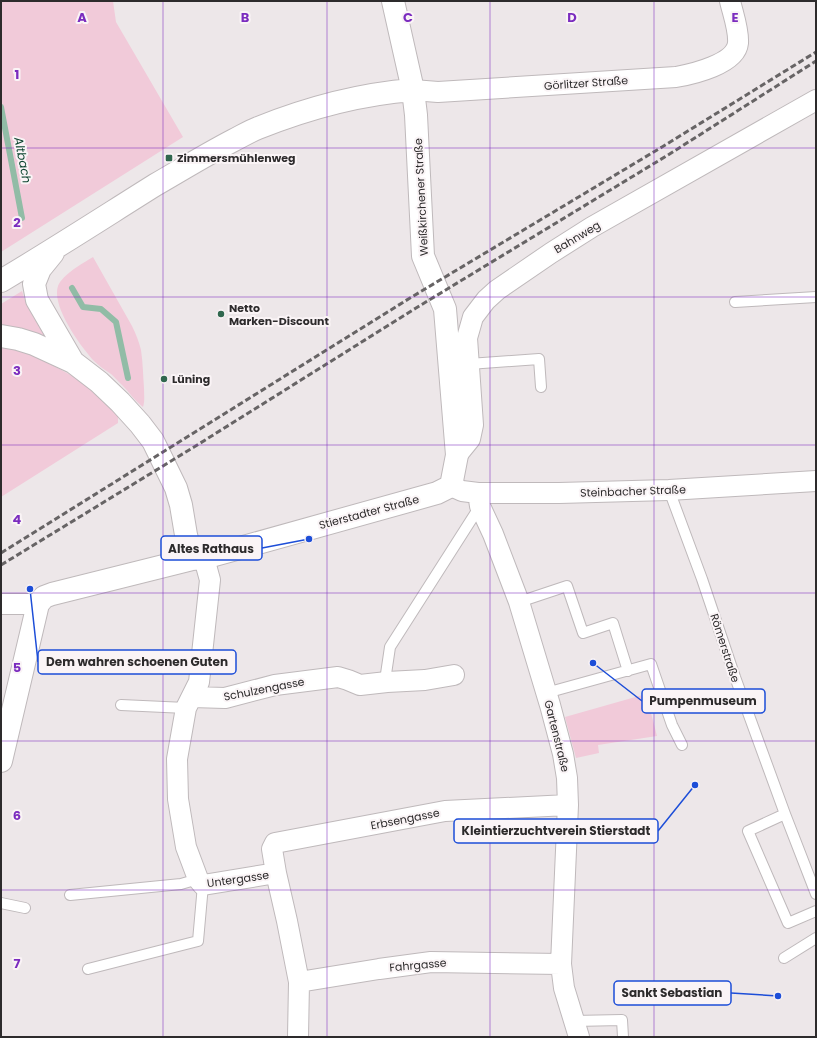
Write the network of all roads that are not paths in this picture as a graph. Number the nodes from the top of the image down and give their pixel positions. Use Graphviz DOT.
graph roads {
  1 [pos="393,1"];
  2 [pos="730,1"];
  3 [pos="413,90"];
  4 [pos="816,100"];
  5 [pos="58,246"];
  6 [pos="1,281"];
  7 [pos="816,298"];
  8 [pos="735,302"];
  9 [pos="1,336"];
  10 [pos="73,362"];
  11 [pos="469,364"];
  12 [pos="541,387"];
  13 [pos="457,455"];
  14 [pos="816,481"];
  15 [pos="451,486"];
  16 [pos="670,490"];
  17 [pos="479,500"];
  18 [pos="198,559"];
  19 [pos="519,602"];
  20 [pos="1,604"];
  21 [pos="38,604"];
  22 [pos="628,671"];
  23 [pos="454,675"];
  24 [pos="387,682"];
  25 [pos="546,693"];
  26 [pos="189,703"];
  27 [pos="121,705"];
  28 [pos="682,745"];
  29 [pos="1,761"];
  30 [pos="568,805"];
  31 [pos="785,814"];
  32 [pos="276,873"];
  33 [pos="200,882"];
  34 [pos="816,894"];
  35 [pos="70,895"];
  36 [pos="1,903"];
  37 [pos="25,908"];
  38 [pos="816,911"];
  39 [pos="816,938"];
  40 [pos="784,958"];
  41 [pos="561,964"];
  42 [pos="88,969"];
  43 [pos="299,982"];
  44 [pos="576,1029"];
  45 [pos="298,1037"];
  46 [pos="623,1037"];
  1 -- 3 [label="street, Weißkirchener Straße"];
  2 -- 3 [label="street, Görlitzer Straße"];
  3 -- 5 [label="street"];
  3 -- 13 [label="street, Weißkirchener Straße"];
  4 -- 11 [label="street, Bahnweg"];
  5 -- 6 [label="street"];
  5 -- 10 [label="street"];
  7 -- 8 [label="lane"];
  9 -- 10 [label="street"];
  10 -- 18 [label="street"];
  11 -- 12 [label="lane"];
  11 -- 13 [label="street, Bahnweg"];
  13 -- 15 [label="street, Weißkirchener Straße"];
  14 -- 16 [label="street, Steinbacher Straße"];
  15 -- 17 [label="street, Steinbacher Straße"];
  15 -- 18 [label="street, Stierstadter Straße"];
  16 -- 17 [label="street, Steinbacher Straße"];
  16 -- 31 [label="lane, Römerstraße"];
  17 -- 19 [label="street, Gartenstraße"];
  17 -- 24 [label="lane"];
  18 -- 21 [label="street, Stierstadter Straße"];
  18 -- 26 [label="street, Untergasse"];
  19 -- 22 [label="lane"];
  19 -- 25 [label="street, Gartenstraße"];
  20 -- 21 [label="street"];
  21 -- 29 [label="street"];
  22 -- 25 [label="lane"];
  22 -- 28 [label="lane"];
  23 -- 24 [label="street, Schulzengasse"];
  24 -- 26 [label="street, Schulzengasse"];
  25 -- 30 [label="street, Gartenstraße"];
  26 -- 27 [label="lane"];
  26 -- 33 [label="street, Untergasse"];
  30 -- 32 [label="street, Erbsengasse"];
  30 -- 41 [label="street, Gartenstraße"];
  31 -- 34 [label="lane, Römerstraße"];
  31 -- 38 [label="lane"];
  32 -- 33 [label="street, Untergasse"];
  32 -- 43 [label="street, Untergasse"];
  33 -- 35 [label="lane"];
  33 -- 42 [label="lane"];
  36 -- 37 [label="lane"];
  39 -- 40 [label="lane"];
  41 -- 43 [label="street, Fahrgasse"];
  41 -- 44 [label="street, Gartenstraße"];
  43 -- 45 [label="street, Untergasse"];
  44 -- 46 [label="lane"];
}
